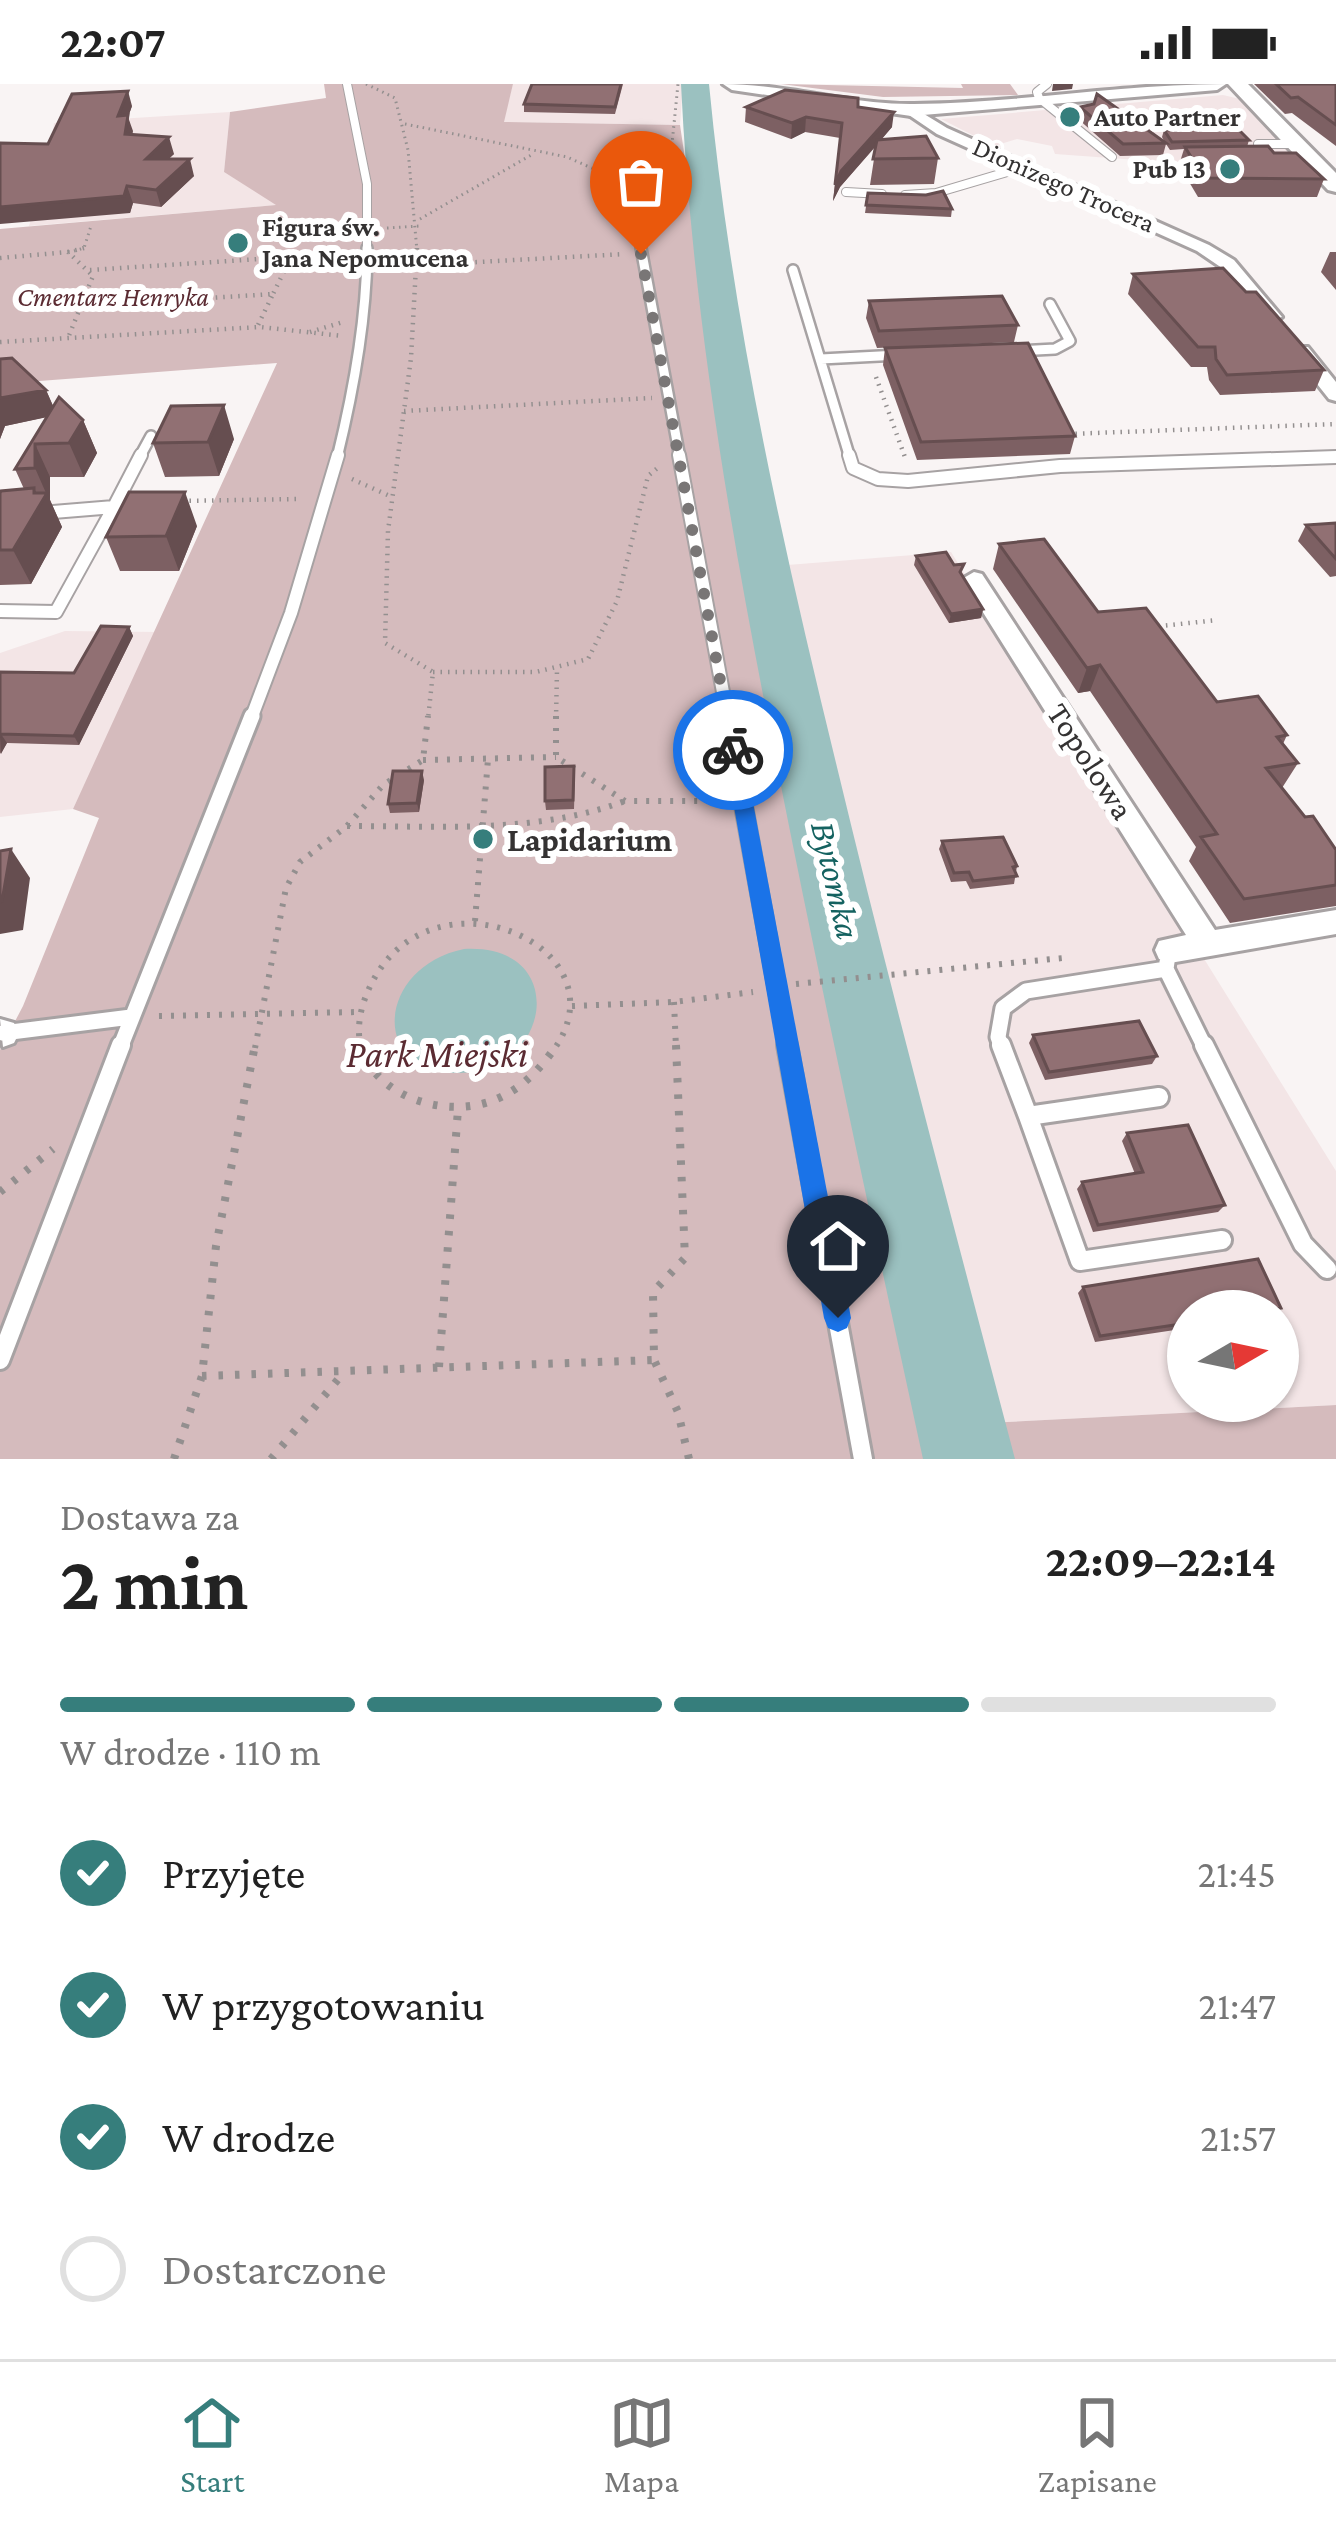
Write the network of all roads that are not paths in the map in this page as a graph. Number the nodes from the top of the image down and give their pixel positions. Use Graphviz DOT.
graph roads {
  1 [pos="347,84"];
  2 [pos="733,84"];
  3 [pos="1217,84"];
  4 [pos="1237,84"];
  5 [pos="1048,99"];
  6 [pos="911,110"];
  7 [pos="1070,110"];
  8 [pos="1296,144"];
  9 [pos="1245,156"];
  10 [pos="1112,157"];
  11 [pos="1024,167"];
  12 [pos="630,185"];
  13 [pos="1336,185"];
  14 [pos="846,192"];
  15 [pos="793,270"];
  16 [pos="1050,304"];
  17 [pos="1003,351"];
  18 [pos="914,355"];
  19 [pos="820,358"];
  20 [pos="1336,394"];
  21 [pos="151,436"];
  22 [pos="1336,457"];
  23 [pos="114,507"];
  24 [pos="23,514"];
  25 [pos="974,579"];
  26 [pos="0,611"];
  27 [pos="1336,922"];
  28 [pos="1208,944"];
  29 [pos="1168,959"];
  30 [pos="131,1017"];
  31 [pos="2,1033"];
  32 [pos="1159,1097"];
  33 [pos="1028,1116"];
  34 [pos="1222,1240"];
  35 [pos="1327,1269"];
  36 [pos="0,1360"];
  37 [pos="863,1459"];
  1 -- 30 [label="lane"];
  2 -- 6 [label="street, Dionizego Trocera"];
  3 -- 5 [label="street"];
  4 -- 8 [label="street"];
  5 -- 6 [label="street"];
  5 -- 7 [label="lane"];
  5 -- 10 [label="lane"];
  6 -- 11 [label="street, Dionizego Trocera"];
  8 -- 9 [label="lane"];
  8 -- 13 [label="street"];
  11 -- 14 [label="lane"];
  11 -- 20 [label="street, Dionizego Trocera"];
  12 -- 37 [label="lane"];
  15 -- 19 [label="lane"];
  16 -- 17 [label="lane"];
  18 -- 19 [label="lane"];
  19 -- 22 [label="lane"];
  21 -- 23 [label="lane"];
  23 -- 24 [label="lane"];
  23 -- 26 [label="lane"];
  25 -- 28 [label="street, Topolowa"];
  27 -- 28 [label="street"];
  28 -- 29 [label="street"];
  29 -- 33 [label="lane"];
  29 -- 35 [label="lane"];
  30 -- 31 [label="lane"];
  30 -- 36 [label="lane"];
  32 -- 33 [label="lane"];
  33 -- 34 [label="lane"];
}
